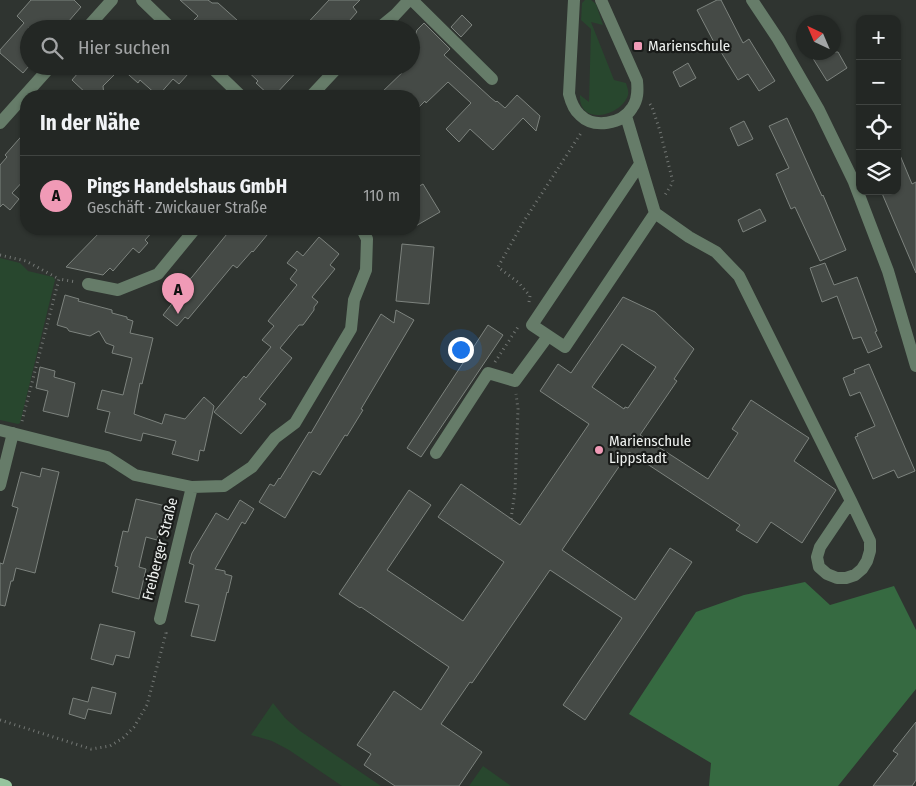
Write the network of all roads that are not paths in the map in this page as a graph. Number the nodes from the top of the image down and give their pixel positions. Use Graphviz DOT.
graph roads {
  1 [pos="112,0"];
  2 [pos="142,0"];
  3 [pos="410,0"];
  4 [pos="574,0"];
  5 [pos="601,0"];
  6 [pos="752,0"];
  7 [pos="94,20"];
  8 [pos="163,20"];
  9 [pos="389,20"];
  10 [pos="44,75"];
  11 [pos="219,75"];
  12 [pos="330,75"];
  13 [pos="492,79"];
  14 [pos="30,90"];
  15 [pos="235,90"];
  16 [pos="316,90"];
  17 [pos="20,101"];
  18 [pos="626,116"];
  19 [pos="0,123"];
  20 [pos="640,164"];
  21 [pos="655,213"];
  22 [pos="190,235"];
  23 [pos="365,235"];
  24 [pos="88,284"];
  25 [pos="548,336"];
  26 [pos="915,361"];
  27 [pos="10,432"];
  28 [pos="436,452"];
  29 [pos="0,485"];
  30 [pos="192,487"];
  31 [pos="851,501"];
  32 [pos="160,619"];
  33 [pos="0,784"];
  34 [pos="6,786"];
  1 -- 7 [label="street"];
  2 -- 8 [label="street"];
  3 -- 9 [label="street"];
  3 -- 13 [label="street"];
  4 -- 18 [label="street"];
  5 -- 18 [label="street"];
  6 -- 26 [label="street"];
  10 -- 14 [label="street"];
  11 -- 15 [label="street"];
  12 -- 16 [label="street"];
  17 -- 19 [label="street"];
  18 -- 20 [label="street"];
  20 -- 21 [label="street"];
  20 -- 25 [label="street"];
  21 -- 25 [label="street"];
  21 -- 31 [label="street"];
  22 -- 24 [label="street"];
  23 -- 30 [label="street, Freiberger Straße"];
  25 -- 28 [label="street"];
  27 -- 29 [label="street"];
  27 -- 30 [label="street, Freiberger Straße"];
  30 -- 32 [label="street, Freiberger Straße"];
  31 -- 31 [label="street"];
  33 -- 34 [label="main road"];
}
